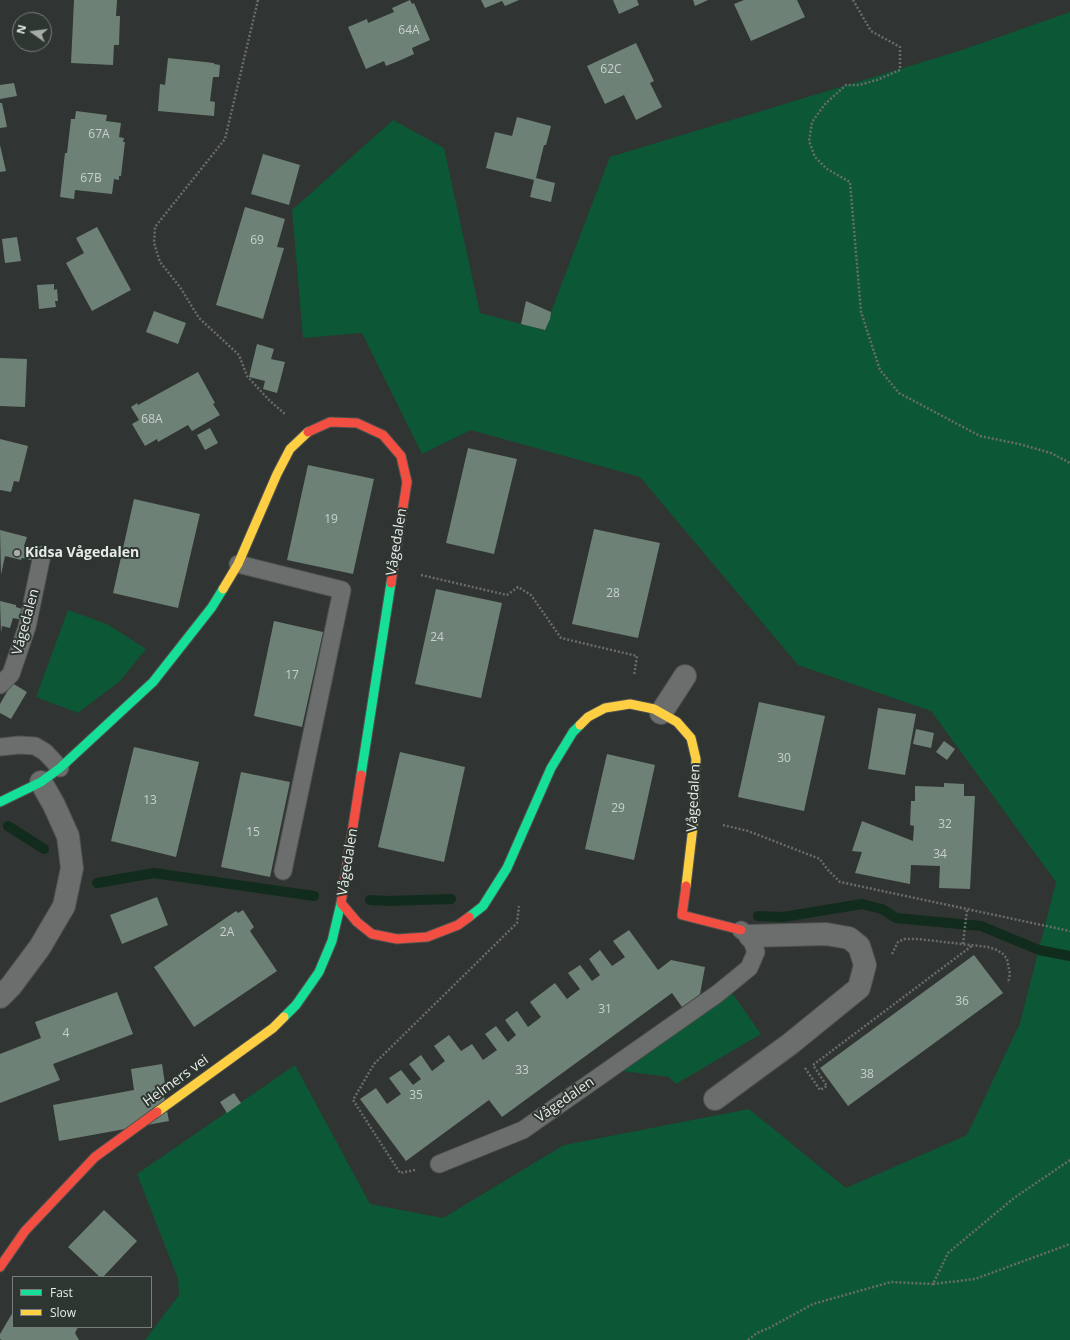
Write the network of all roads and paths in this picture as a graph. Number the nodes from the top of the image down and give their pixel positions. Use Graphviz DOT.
graph roads {
  1 [pos="258,0"];
  2 [pos="853,0"];
  3 [pos="306,433"];
  4 [pos="1070,463"];
  5 [pos="42,555"];
  6 [pos="238,564"];
  7 [pos="425,576"];
  8 [pos="684,676"];
  9 [pos="0,685"];
  10 [pos="630,704"];
  11 [pos="661,713"];
  12 [pos="0,748"];
  13 [pos="60,768"];
  14 [pos="41,782"];
  15 [pos="0,802"];
  16 [pos="735,828"];
  17 [pos="507,868"];
  18 [pos="283,871"];
  19 [pos="341,903"];
  20 [pos="967,910"];
  21 [pos="1070,931"];
  22 [pos="745,933"];
  23 [pos="964,943"];
  24 [pos="973,945"];
  25 [pos="889,959"];
  26 [pos="1008,983"];
  27 [pos="0,997"];
  28 [pos="801,1062"];
  29 [pos="715,1099"];
  30 [pos="1070,1160"];
  31 [pos="440,1164"];
  32 [pos="1070,1244"];
  33 [pos="0,1267"];
  34 [pos="933,1284"];
  35 [pos="748,1340"];
  1 -- 3 [label="path"];
  2 -- 4 [label="path"];
  3 -- 6 [label="street, Vågedalen"];
  3 -- 19 [label="street, Vågedalen"];
  5 -- 9 [label="lane, Vågedalen"];
  6 -- 13 [label="street, Vågedalen"];
  6 -- 18 [label="lane"];
  7 -- 10 [label="path"];
  8 -- 11 [label="street"];
  10 -- 11 [label="street, Vågedalen"];
  10 -- 17 [label="street, Vågedalen"];
  11 -- 22 [label="street, Vågedalen"];
  12 -- 13 [label="lane"];
  13 -- 14 [label="street, Vågedalen"];
  14 -- 15 [label="street, Vågedalen"];
  14 -- 27 [label="street"];
  16 -- 20 [label="path"];
  17 -- 19 [label="street, Vågedalen"];
  17 -- 31 [label="path"];
  19 -- 33 [label="street, Helmers vei"];
  20 -- 21 [label="path"];
  20 -- 23 [label="path"];
  22 -- 29 [label="street, Vågedalen"];
  22 -- 31 [label="lane, Vågedalen"];
  23 -- 24 [label="path"];
  23 -- 25 [label="path"];
  24 -- 26 [label="path"];
  24 -- 28 [label="path"];
  30 -- 34 [label="path"];
  32 -- 34 [label="path"];
  34 -- 35 [label="path"];
}
